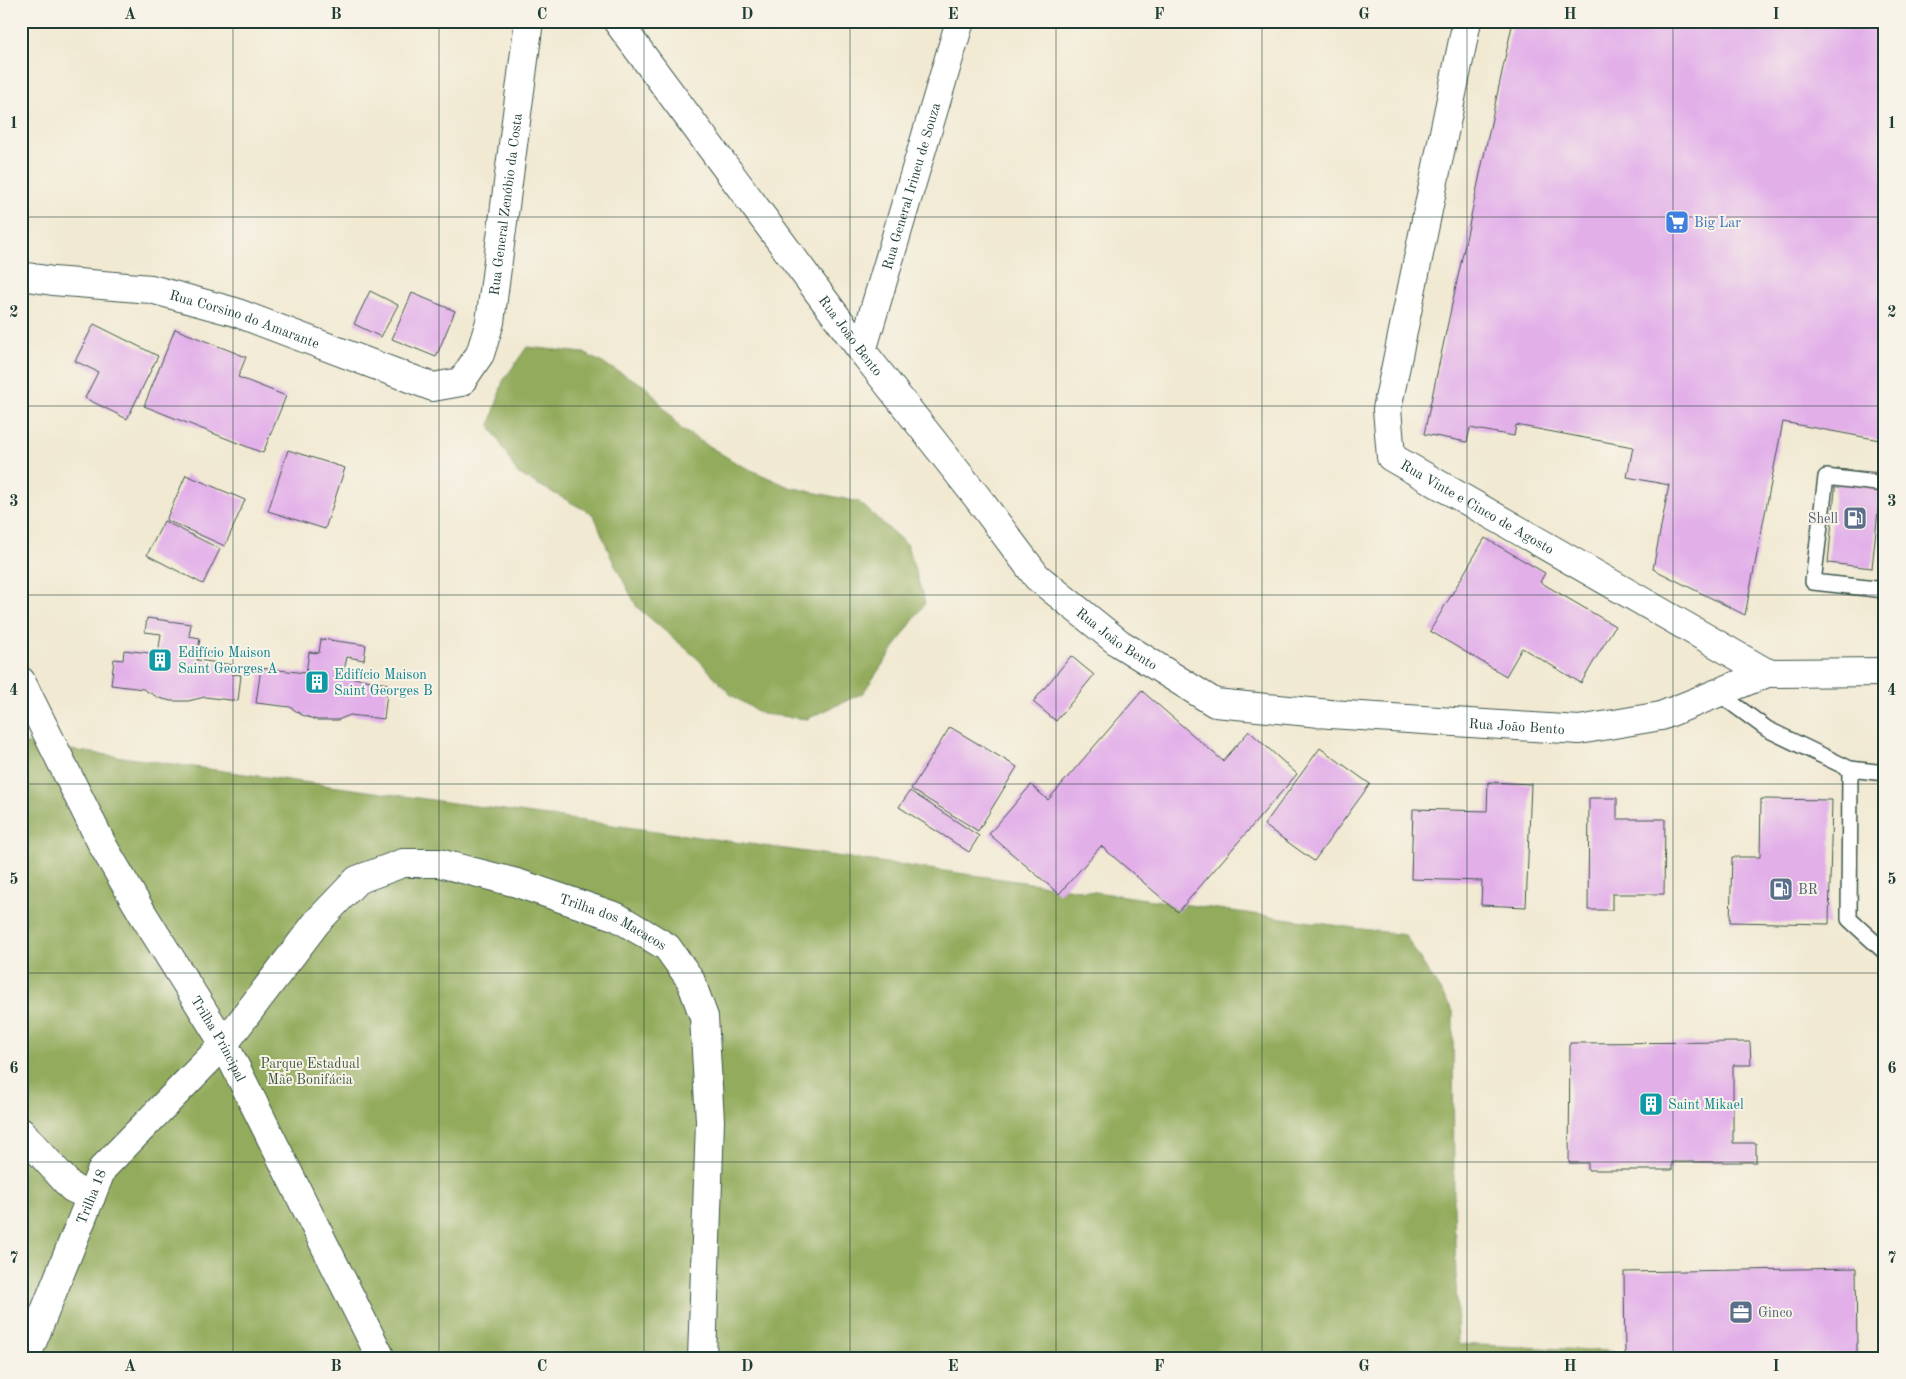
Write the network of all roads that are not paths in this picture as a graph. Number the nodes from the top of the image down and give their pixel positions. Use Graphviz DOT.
graph roads {
  1 [pos="529,21"];
  2 [pos="617,21"];
  3 [pos="960,21"];
  4 [pos="1467,21"];
  5 [pos="21,276"];
  6 [pos="862,351"];
  7 [pos="461,382"];
  8 [pos="1885,484"];
  9 [pos="1885,590"];
  10 [pos="1885,672"];
  11 [pos="1767,673"];
  12 [pos="21,681"];
  13 [pos="1718,693"];
  14 [pos="1850,770"];
  15 [pos="1885,773"];
  16 [pos="1885,952"];
  17 [pos="224,1044"];
  18 [pos="21,1132"];
  19 [pos="91,1196"];
  20 [pos="26,1358"];
  21 [pos="381,1358"];
  22 [pos="702,1358"];
  1 -- 7 [label="street, Rua General Zenóbio da Costa"];
  2 -- 6 [label="street, Rua João Bento"];
  3 -- 6 [label="street, Rua General Irineu de Souza"];
  4 -- 11 [label="street, Rua Vinte e Cinco de Agosto"];
  5 -- 7 [label="street, Rua Corsino do Amarante"];
  6 -- 13 [label="street, Rua João Bento"];
  8 -- 9 [label="lane"];
  10 -- 11 [label="street, Rua João Bento"];
  11 -- 13 [label="street, Rua João Bento"];
  12 -- 17 [label="street, Trilha Principal"];
  13 -- 14 [label="lane"];
  14 -- 15 [label="lane"];
  14 -- 16 [label="lane"];
  17 -- 19 [label="street, Trilha 18"];
  17 -- 21 [label="street, Trilha Principal"];
  17 -- 22 [label="street, Trilha dos Macacos"];
  18 -- 19 [label="street"];
  19 -- 20 [label="street, Trilha 18"];
}
